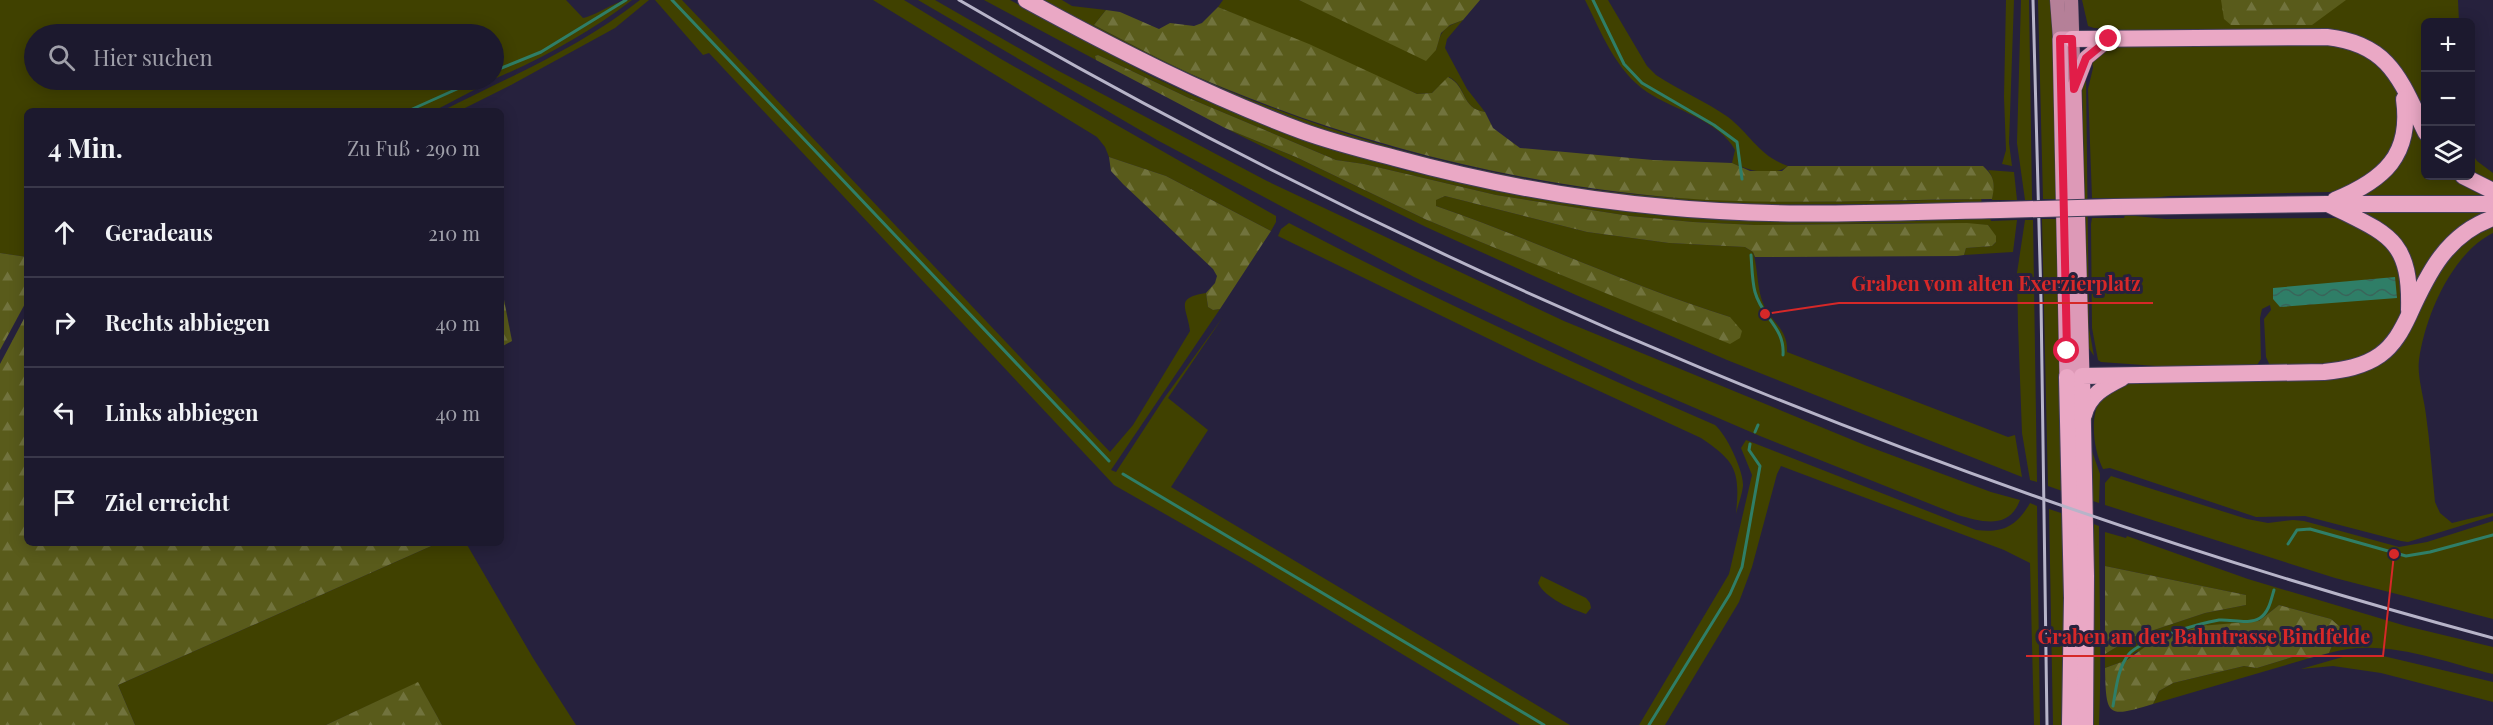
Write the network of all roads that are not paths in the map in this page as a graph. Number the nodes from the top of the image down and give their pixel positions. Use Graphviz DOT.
graph roads {
  1 [pos="1026,0"];
  2 [pos="2057,0"];
  3 [pos="2071,0"];
  4 [pos="2070,39"];
  5 [pos="2109,39"];
  6 [pos="2403,86"];
  7 [pos="2074,89"];
  8 [pos="2422,126"];
  9 [pos="2471,180"];
  10 [pos="2493,191"];
  11 [pos="2327,204"];
  12 [pos="2493,204"];
  13 [pos="2493,218"];
  14 [pos="2409,315"];
  15 [pos="2075,376"];
  16 [pos="2125,376"];
  17 [pos="2083,421"];
  18 [pos="2070,725"];
  19 [pos="2085,725"];
  1 -- 11 [label="highway, bridge"];
  2 -- 4 [label="main road"];
  3 -- 4 [label="main road"];
  4 -- 5 [label="highway"];
  4 -- 7 [label="main road"];
  4 -- 15 [label="main road"];
  5 -- 6 [label="highway"];
  5 -- 7 [label="main road"];
  6 -- 8 [label="highway"];
  6 -- 11 [label="highway"];
  7 -- 15 [label="main road"];
  9 -- 10 [label="highway"];
  11 -- 12 [label="highway"];
  11 -- 14 [label="highway"];
  13 -- 14 [label="highway"];
  14 -- 16 [label="highway"];
  15 -- 16 [label="highway"];
  15 -- 17 [label="highway"];
  15 -- 18 [label="highway"];
  16 -- 17 [label="highway"];
  17 -- 19 [label="highway"];
}
